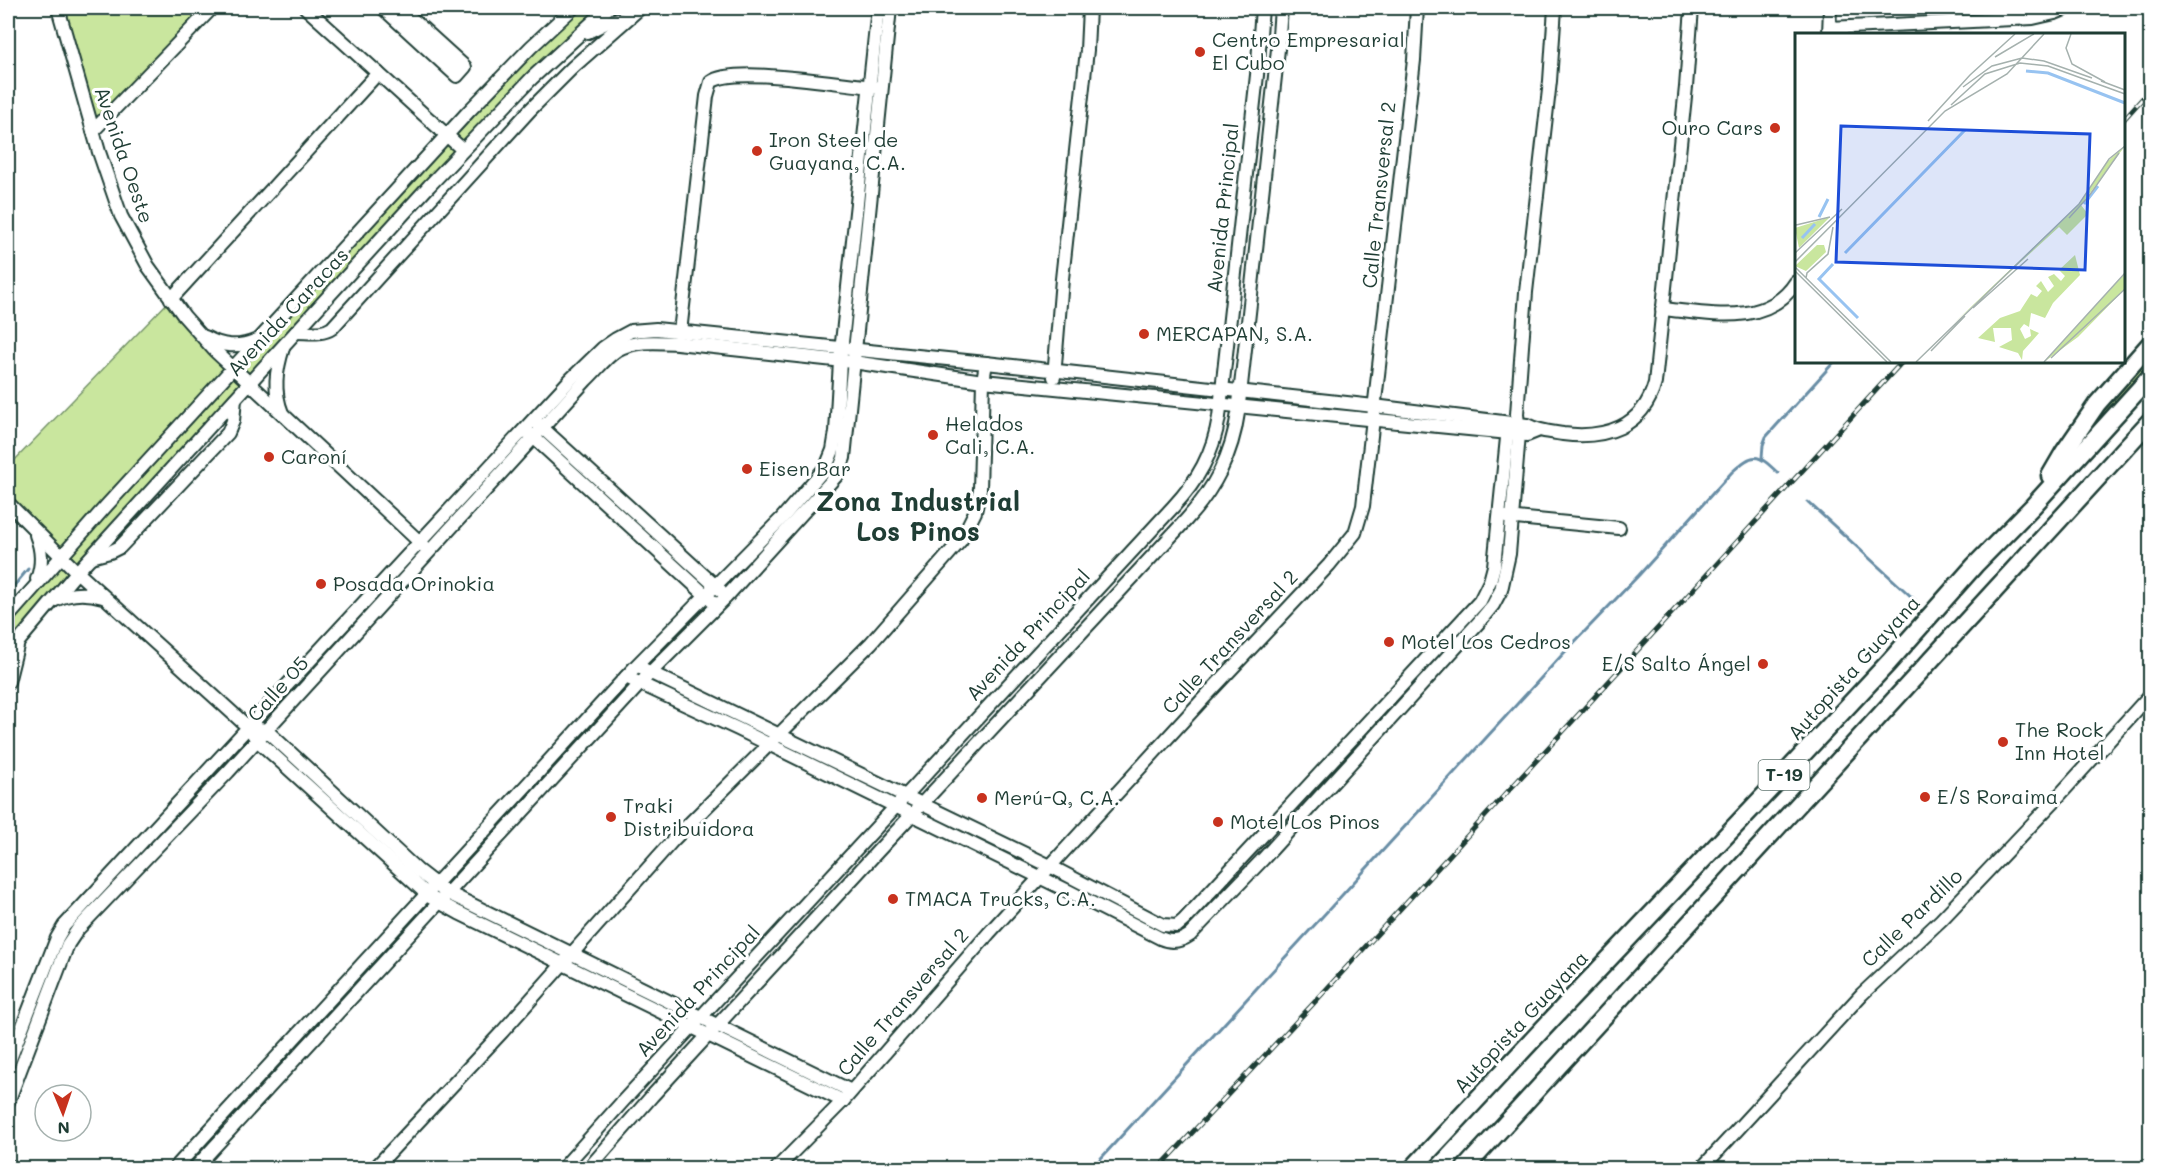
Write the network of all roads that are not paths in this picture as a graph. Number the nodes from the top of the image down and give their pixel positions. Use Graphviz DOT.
graph roads {
  1 [pos="58,8"];
  2 [pos="212,8"];
  3 [pos="306,8"];
  4 [pos="383,8"];
  5 [pos="400,8"];
  6 [pos="573,8"];
  7 [pos="609,8"];
  8 [pos="640,8"];
  9 [pos="878,8"];
  10 [pos="890,8"];
  11 [pos="1089,8"];
  12 [pos="1263,8"];
  13 [pos="1281,8"];
  14 [pos="1417,8"];
  15 [pos="1555,8"];
  16 [pos="1692,8"];
  17 [pos="1830,8"];
  18 [pos="2067,8"];
  19 [pos="629,16"];
  20 [pos="1830,31"];
  21 [pos="570,42"];
  22 [pos="1260,44"];
  23 [pos="1278,46"];
  24 [pos="378,73"];
  25 [pos="876,87"];
  26 [pos="1256,89"];
  27 [pos="1273,91"];
  28 [pos="93,131"];
  29 [pos="447,136"];
  30 [pos="463,150"];
  31 [pos="1795,284"];
  32 [pos="171,299"];
  33 [pos="1662,309"];
  34 [pos="296,332"];
  35 [pos="681,332"];
  36 [pos="198,333"];
  37 [pos="261,338"];
  38 [pos="285,343"];
  39 [pos="2151,344"];
  40 [pos="767,347"];
  41 [pos="840,354"];
  42 [pos="853,356"];
  43 [pos="986,363"];
  44 [pos="232,369"];
  45 [pos="1054,371"];
  46 [pos="2151,376"];
  47 [pos="983,381"];
  48 [pos="249,384"];
  49 [pos="1054,387"];
  50 [pos="1222,390"];
  51 [pos="1240,392"];
  52 [pos="235,399"];
  53 [pos="1221,404"];
  54 [pos="1239,406"];
  55 [pos="1374,406"];
  56 [pos="283,417"];
  57 [pos="1373,420"];
  58 [pos="2151,421"];
  59 [pos="1514,426"];
  60 [pos="534,429"];
  61 [pos="2151,432"];
  62 [pos="831,458"];
  63 [pos="2117,458"];
  64 [pos="843,464"];
  65 [pos="1204,467"];
  66 [pos="1218,478"];
  67 [pos="1192,485"];
  68 [pos="1207,494"];
  69 [pos="8,503"];
  70 [pos="2033,506"];
  71 [pos="1506,517"];
  72 [pos="1618,528"];
  73 [pos="35,531"];
  74 [pos="420,542"];
  75 [pos="430,552"];
  76 [pos="60,556"];
  77 [pos="91,557"];
  78 [pos="77,572"];
  79 [pos="32,588"];
  80 [pos="713,596"];
  81 [pos="104,597"];
  82 [pos="50,603"];
  83 [pos="1476,607"];
  84 [pos="1487,613"];
  85 [pos="8,617"];
  86 [pos="18,640"];
  87 [pos="8,654"];
  88 [pos="1431,655"];
  89 [pos="1442,663"];
  90 [pos="636,666"];
  91 [pos="650,673"];
  92 [pos="626,677"];
  93 [pos="8,682"];
  94 [pos="640,684"];
  95 [pos="2151,695"];
  96 [pos="249,728"];
  97 [pos="266,730"];
  98 [pos="1360,731"];
  99 [pos="779,735"];
  100 [pos="257,740"];
  101 [pos="1372,740"];
  102 [pos="769,746"];
  103 [pos="905,795"];
  104 [pos="921,804"];
  105 [pos="895,807"];
  106 [pos="911,815"];
  107 [pos="1050,866"];
  108 [pos="1040,877"];
  109 [pos="1216,886"];
  110 [pos="431,890"];
  111 [pos="1228,896"];
  112 [pos="442,898"];
  113 [pos="82,915"];
  114 [pos="1176,926"];
  115 [pos="1174,942"];
  116 [pos="572,953"];
  117 [pos="562,964"];
  118 [pos="701,1016"];
  119 [pos="718,1024"];
  120 [pos="691,1027"];
  121 [pos="708,1035"];
  122 [pos="776,1053"];
  123 [pos="9,1060"];
  124 [pos="23,1061"];
  125 [pos="767,1064"];
  126 [pos="851,1090"];
  127 [pos="240,1098"];
  128 [pos="843,1101"];
  129 [pos="8,1102"];
  130 [pos="251,1107"];
  131 [pos="195,1148"];
  132 [pos="205,1158"];
  133 [pos="8,1166"];
  134 [pos="14,1168"];
  135 [pos="175,1168"];
  136 [pos="195,1168"];
  137 [pos="375,1168"];
  138 [pos="563,1168"];
  139 [pos="589,1168"];
  140 [pos="777,1168"];
  141 [pos="1413,1168"];
  142 [pos="1465,1168"];
  143 [pos="1702,1168"];
  1 -- 28 [label="street, Avenida Oeste"];
  2 -- 28 [label="street"];
  3 -- 24 [label="street"];
  4 -- 5 [label="street"];
  6 -- 29 [label="street, Avenida Caracas"];
  7 -- 21 [label="street, Avenida Caracas"];
  8 -- 19 [label="street"];
  9 -- 25 [label="street"];
  10 -- 25 [label="street"];
  11 -- 45 [label="street"];
  12 -- 22 [label="street, Avenida Principal"];
  13 -- 23 [label="street, Avenida Principal"];
  14 -- 55 [label="street, Calle Transversal 2"];
  15 -- 59 [label="street"];
  16 -- 33 [label="street"];
  17 -- 20 [label="street"];
  18 -- 20 [label="street"];
  19 -- 21 [label="street"];
  19 -- 34 [label="street"];
  21 -- 30 [label="street, Avenida Caracas"];
  22 -- 23 [label="street"];
  22 -- 26 [label="street, Avenida Principal"];
  23 -- 27 [label="street, Avenida Principal"];
  24 -- 29 [label="street"];
  24 -- 32 [label="street"];
  25 -- 35 [label="street"];
  25 -- 41 [label="street"];
  25 -- 42 [label="street"];
  26 -- 27 [label="street"];
  26 -- 50 [label="street, Avenida Principal"];
  27 -- 51 [label="street, Avenida Principal"];
  28 -- 32 [label="street, Avenida Oeste"];
  29 -- 30 [label="street"];
  29 -- 37 [label="street, Avenida Caracas"];
  30 -- 34 [label="street, Avenida Caracas"];
  31 -- 33 [label="street"];
  32 -- 36 [label="street, Avenida Oeste"];
  33 -- 59 [label="street"];
  34 -- 38 [label="street, Avenida Caracas"];
  35 -- 40 [label="street"];
  35 -- 60 [label="street, Calle 05"];
  36 -- 37 [label="street"];
  36 -- 44 [label="street, Avenida Oeste"];
  37 -- 44 [label="street, Avenida Caracas"];
  38 -- 48 [label="street, Avenida Caracas"];
  38 -- 56 [label="street"];
  39 -- 70 [label="highway"];
  40 -- 41 [label="street"];
  40 -- 60 [label="street, Calle 05"];
  41 -- 42 [label="street"];
  41 -- 62 [label="street"];
  42 -- 43 [label="street"];
  42 -- 47 [label="street"];
  42 -- 64 [label="street"];
  43 -- 45 [label="street"];
  43 -- 47 [label="street"];
  44 -- 48 [label="street, Avenida Oeste"];
  44 -- 76 [label="street, Avenida Caracas"];
  45 -- 49 [label="street"];
  45 -- 50 [label="street"];
  46 -- 70 [label="highway, Autopista Guayana / T-19"];
  47 -- 49 [label="street"];
  47 -- 99 [label="street"];
  48 -- 52 [label="street, Avenida Caracas"];
  48 -- 56 [label="street, Avenida Oeste"];
  49 -- 53 [label="street"];
  50 -- 51 [label="street"];
  50 -- 53 [label="street, Avenida Principal"];
  51 -- 54 [label="street, Avenida Principal"];
  51 -- 55 [label="street"];
  52 -- 77 [label="street, Avenida Caracas"];
  52 -- 77 [label="street"];
  53 -- 54 [label="street"];
  53 -- 65 [label="street, Avenida Principal"];
  54 -- 57 [label="street"];
  54 -- 66 [label="street, Avenida Principal"];
  55 -- 57 [label="street, Calle Transversal 2"];
  55 -- 59 [label="street"];
  56 -- 74 [label="street, Avenida Oeste"];
  57 -- 59 [label="street"];
  57 -- 107 [label="street, Calle Transversal 2"];
  58 -- 63 [label="highway, T-19"];
  59 -- 71 [label="street"];
  60 -- 74 [label="street, Calle 05"];
  60 -- 75 [label="street, Calle 05"];
  60 -- 80 [label="street"];
  61 -- 63 [label="highway"];
  62 -- 64 [label="street"];
  62 -- 80 [label="street"];
  63 -- 142 [label="highway, T-19"];
  64 -- 80 [label="street"];
  65 -- 66 [label="street"];
  65 -- 67 [label="street, Avenida Principal"];
  66 -- 68 [label="street, Avenida Principal"];
  67 -- 68 [label="street"];
  67 -- 103 [label="street, Avenida Principal"];
  68 -- 104 [label="street, Avenida Principal"];
  69 -- 73 [label="street"];
  70 -- 141 [label="highway, Autopista Guayana / T-19"];
  71 -- 72 [label="street"];
  71 -- 83 [label="street"];
  71 -- 84 [label="street"];
  73 -- 76 [label="street"];
  73 -- 79 [label="street"];
  74 -- 75 [label="street, Avenida Oeste"];
  74 -- 96 [label="street, Calle 05"];
  75 -- 97 [label="street, Calle 05"];
  76 -- 78 [label="street"];
  76 -- 79 [label="street, Avenida Caracas"];
  77 -- 78 [label="street, Avenida Caracas"];
  78 -- 81 [label="street"];
  78 -- 82 [label="street, Avenida Caracas"];
  79 -- 85 [label="street, Avenida Caracas"];
  80 -- 90 [label="street"];
  80 -- 91 [label="street"];
  81 -- 82 [label="street"];
  81 -- 96 [label="street"];
  82 -- 86 [label="street, Avenida Caracas"];
  83 -- 84 [label="street"];
  83 -- 88 [label="street"];
  84 -- 89 [label="street"];
  86 -- 87 [label="street, Avenida Caracas"];
  86 -- 93 [label="street"];
  88 -- 89 [label="street"];
  88 -- 98 [label="street"];
  89 -- 101 [label="street"];
  90 -- 91 [label="street"];
  90 -- 92 [label="street"];
  91 -- 94 [label="street"];
  91 -- 99 [label="street"];
  92 -- 94 [label="street"];
  92 -- 110 [label="street"];
  94 -- 102 [label="street"];
  94 -- 112 [label="street"];
  95 -- 143 [label="street, Calle Pardillo"];
  96 -- 97 [label="street"];
  96 -- 100 [label="street"];
  96 -- 113 [label="street, Calle 05"];
  97 -- 100 [label="street, Calle 05"];
  97 -- 110 [label="street"];
  98 -- 101 [label="street"];
  98 -- 109 [label="street"];
  99 -- 102 [label="street"];
  99 -- 103 [label="street"];
  100 -- 110 [label="street"];
  100 -- 113 [label="street, Calle 05"];
  101 -- 111 [label="street"];
  102 -- 105 [label="street"];
  102 -- 116 [label="street"];
  103 -- 104 [label="street"];
  103 -- 105 [label="street, Avenida Principal"];
  104 -- 106 [label="street, Avenida Principal"];
  104 -- 107 [label="street"];
  105 -- 106 [label="street"];
  105 -- 118 [label="street, Avenida Principal"];
  106 -- 108 [label="street"];
  106 -- 119 [label="street, Avenida Principal"];
  107 -- 108 [label="street, Calle Transversal 2"];
  107 -- 114 [label="street"];
  108 -- 115 [label="street"];
  108 -- 126 [label="street, Calle Transversal 2"];
  109 -- 111 [label="street"];
  109 -- 114 [label="street"];
  110 -- 112 [label="street"];
  110 -- 127 [label="street"];
  111 -- 115 [label="street"];
  112 -- 116 [label="street"];
  112 -- 117 [label="street"];
  112 -- 130 [label="street"];
  113 -- 123 [label="street, Calle 05"];
  113 -- 124 [label="street, Calle 05"];
  114 -- 115 [label="street"];
  116 -- 117 [label="street"];
  116 -- 118 [label="street"];
  117 -- 120 [label="street"];
  117 -- 137 [label="street"];
  118 -- 119 [label="street"];
  118 -- 120 [label="street, Avenida Principal"];
  119 -- 121 [label="street, Avenida Principal"];
  119 -- 122 [label="street"];
  120 -- 121 [label="street"];
  120 -- 138 [label="street, Avenida Principal"];
  121 -- 125 [label="street"];
  121 -- 139 [label="street, Avenida Principal"];
  122 -- 125 [label="street"];
  122 -- 126 [label="street"];
  123 -- 124 [label="street"];
  124 -- 129 [label="street, Calle 05"];
  125 -- 128 [label="street"];
  126 -- 128 [label="street, Calle Transversal 2"];
  127 -- 130 [label="street"];
  127 -- 131 [label="street"];
  128 -- 140 [label="street, Calle Transversal 2"];
  130 -- 132 [label="street"];
  131 -- 132 [label="street"];
  131 -- 135 [label="street"];
  132 -- 136 [label="street"];
  133 -- 134 [label="street"];
}
